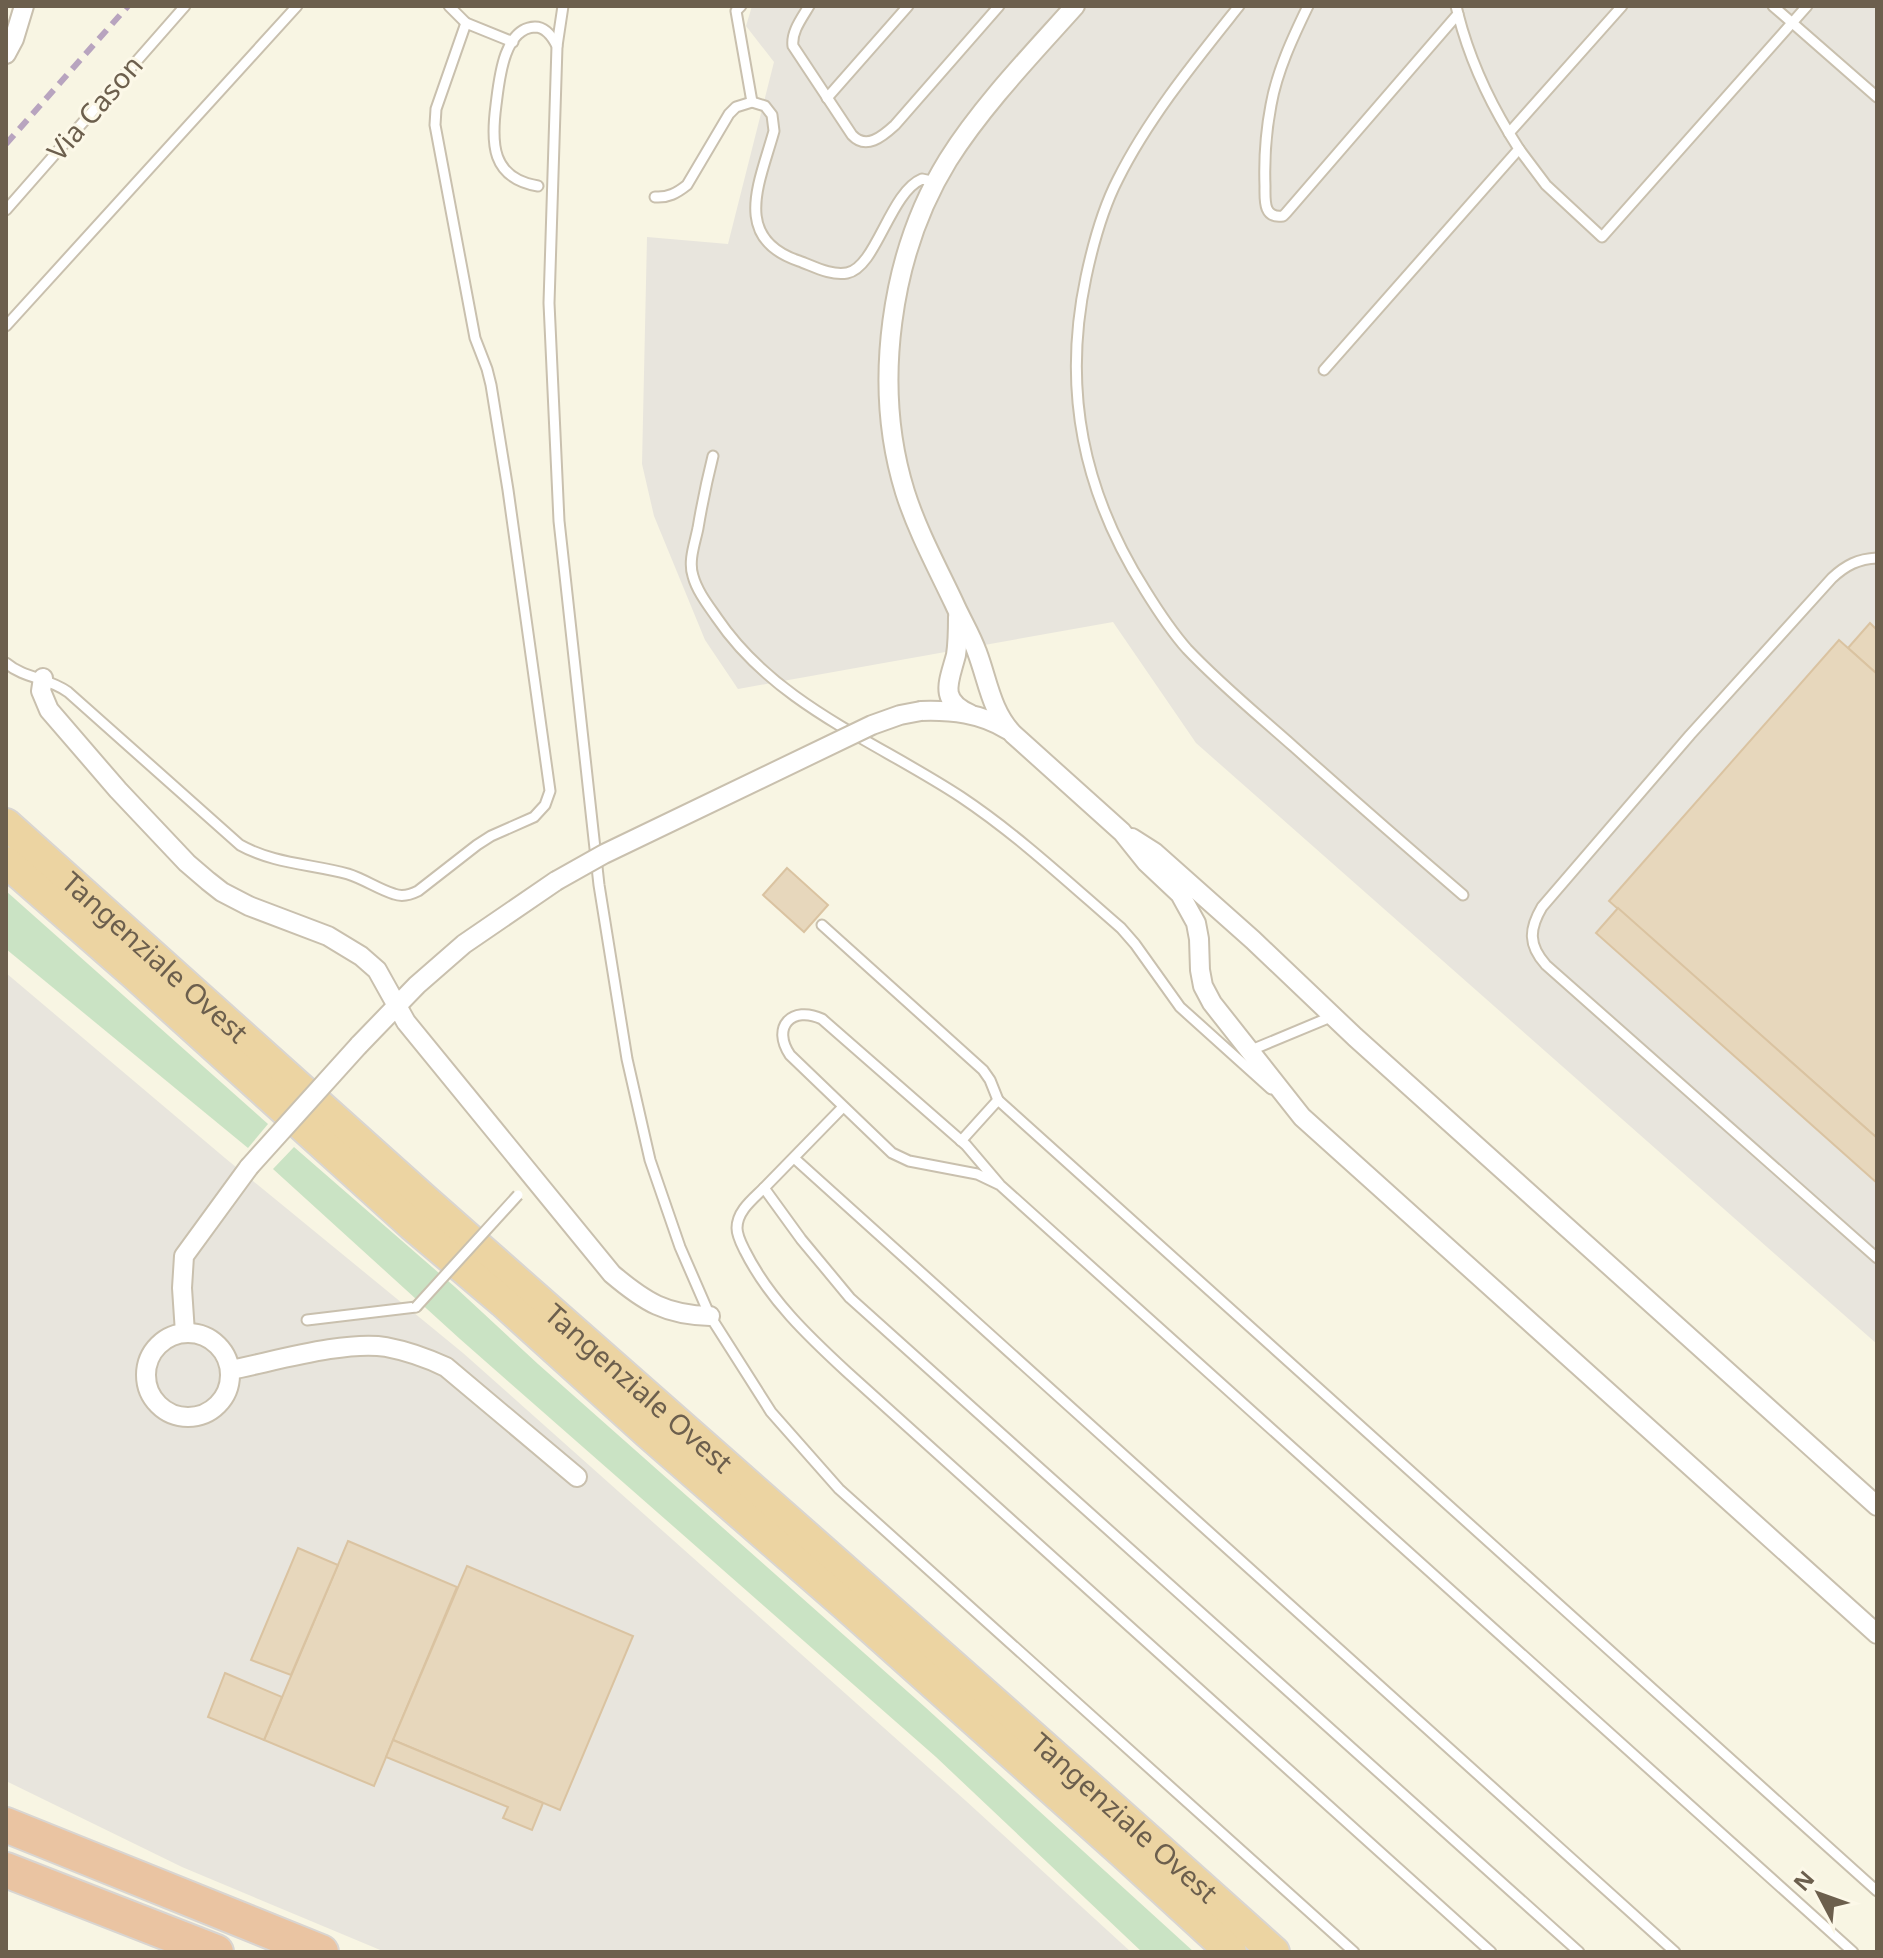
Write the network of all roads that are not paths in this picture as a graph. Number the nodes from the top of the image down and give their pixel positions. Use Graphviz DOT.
graph roads {
  1 [pos="24,6"];
  2 [pos="185,6"];
  3 [pos="297,6"];
  4 [pos="449,6"];
  5 [pos="563,6"];
  6 [pos="741,6"];
  7 [pos="809,6"];
  8 [pos="908,6"];
  9 [pos="999,6"];
  10 [pos="1075,6"];
  11 [pos="1239,6"];
  12 [pos="1308,6"];
  13 [pos="1622,6"];
  14 [pos="1773,6"];
  15 [pos="1807,6"];
  16 [pos="1457,10"];
  17 [pos="1792,22"];
  18 [pos="466,23"];
  19 [pos="513,42"];
  20 [pos="557,46"];
  21 [pos="6,54"];
  22 [pos="1877,97"];
  23 [pos="827,98"];
  24 [pos="752,102"];
  25 [pos="1509,133"];
  26 [pos="1519,149"];
  27 [pos="936,182"];
  28 [pos="538,186"];
  29 [pos="655,197"];
  30 [pos="6,210"];
  31 [pos="6,326"];
  32 [pos="1324,370"];
  33 [pos="713,456"];
  34 [pos="1877,558"];
  35 [pos="958,613"];
  36 [pos="6,663"];
  37 [pos="43,678"];
  38 [pos="970,714"];
  39 [pos="1013,734"];
  40 [pos="6,824"];
  41 [pos="1122,832"];
  42 [pos="6,862"];
  43 [pos="1463,895"];
  44 [pos="822,925"];
  45 [pos="397,1006"];
  46 [pos="1333,1016"];
  47 [pos="1242,1054"];
  48 [pos="998,1100"];
  49 [pos="843,1107"];
  50 [pos="961,1141"];
  51 [pos="794,1158"];
  52 [pos="536,1180"];
  53 [pos="1000,1185"];
  54 [pos="764,1188"];
  55 [pos="1877,1258"];
  56 [pos="710,1316"];
  57 [pos="307,1320"];
  58 [pos="185,1333"];
  59 [pos="230,1370"];
  60 [pos="577,1477"];
  61 [pos="1877,1506"];
  62 [pos="1877,1634"];
  63 [pos="6,1825"];
  64 [pos="1122,1852"];
  65 [pos="6,1870"];
  66 [pos="1877,1891"];
  67 [pos="216,1952"];
  68 [pos="321,1952"];
  69 [pos="1220,1952"];
  70 [pos="1231,1952"];
  71 [pos="1274,1952"];
  72 [pos="1354,1952"];
  73 [pos="1491,1952"];
  74 [pos="1579,1952"];
  75 [pos="1675,1952"];
  76 [pos="1853,1952"];
  1 -- 21 [label="street"];
  2 -- 30 [label="lane, Via Cason"];
  3 -- 31 [label="lane"];
  4 -- 18 [label="lane"];
  5 -- 20 [label="lane"];
  6 -- 24 [label="lane"];
  7 -- 23 [label="lane"];
  8 -- 23 [label="lane"];
  9 -- 23 [label="lane"];
  10 -- 27 [label="street"];
  11 -- 43 [label="lane"];
  12 -- 16 [label="lane"];
  13 -- 25 [label="lane"];
  14 -- 17 [label="lane"];
  15 -- 17 [label="lane"];
  16 -- 25 [label="lane"];
  17 -- 22 [label="lane"];
  17 -- 26 [label="lane"];
  18 -- 19 [label="lane"];
  18 -- 37 [label="lane"];
  19 -- 20 [label="lane"];
  19 -- 28 [label="lane"];
  20 -- 56 [label="lane"];
  24 -- 27 [label="lane"];
  24 -- 29 [label="lane"];
  25 -- 26 [label="lane"];
  26 -- 32 [label="lane"];
  27 -- 35 [label="street"];
  33 -- 47 [label="lane"];
  34 -- 55 [label="lane"];
  35 -- 38 [label="street"];
  35 -- 39 [label="street"];
  36 -- 37 [label="lane"];
  37 -- 45 [label="street"];
  38 -- 39 [label="street"];
  38 -- 45 [label="street, bridge"];
  39 -- 41 [label="street"];
  40 -- 71 [label="highway, Tangenziale Ovest"];
  41 -- 46 [label="street"];
  41 -- 47 [label="street"];
  42 -- 64 [label="highway, Tangenziale Ovest"];
  44 -- 48 [label="lane"];
  45 -- 52 [label="street"];
  45 -- 58 [label="street, bridge"];
  46 -- 47 [label="lane"];
  46 -- 61 [label="street"];
  47 -- 62 [label="street"];
  48 -- 50 [label="lane"];
  48 -- 66 [label="lane"];
  49 -- 50 [label="lane"];
  49 -- 51 [label="lane"];
  49 -- 53 [label="lane"];
  50 -- 53 [label="lane"];
  51 -- 54 [label="lane"];
  51 -- 75 [label="lane"];
  52 -- 56 [label="street"];
  52 -- 57 [label="lane, bridge"];
  53 -- 76 [label="lane"];
  54 -- 73 [label="lane"];
  54 -- 74 [label="lane"];
  56 -- 72 [label="lane"];
  58 -- 59 [label="street"];
  58 -- 59 [label="street"];
  59 -- 60 [label="street"];
  63 -- 68 [label="highway"];
  64 -- 69 [label="highway"];
  64 -- 70 [label="highway, Tangenziale Ovest"];
  65 -- 67 [label="highway"];
}
